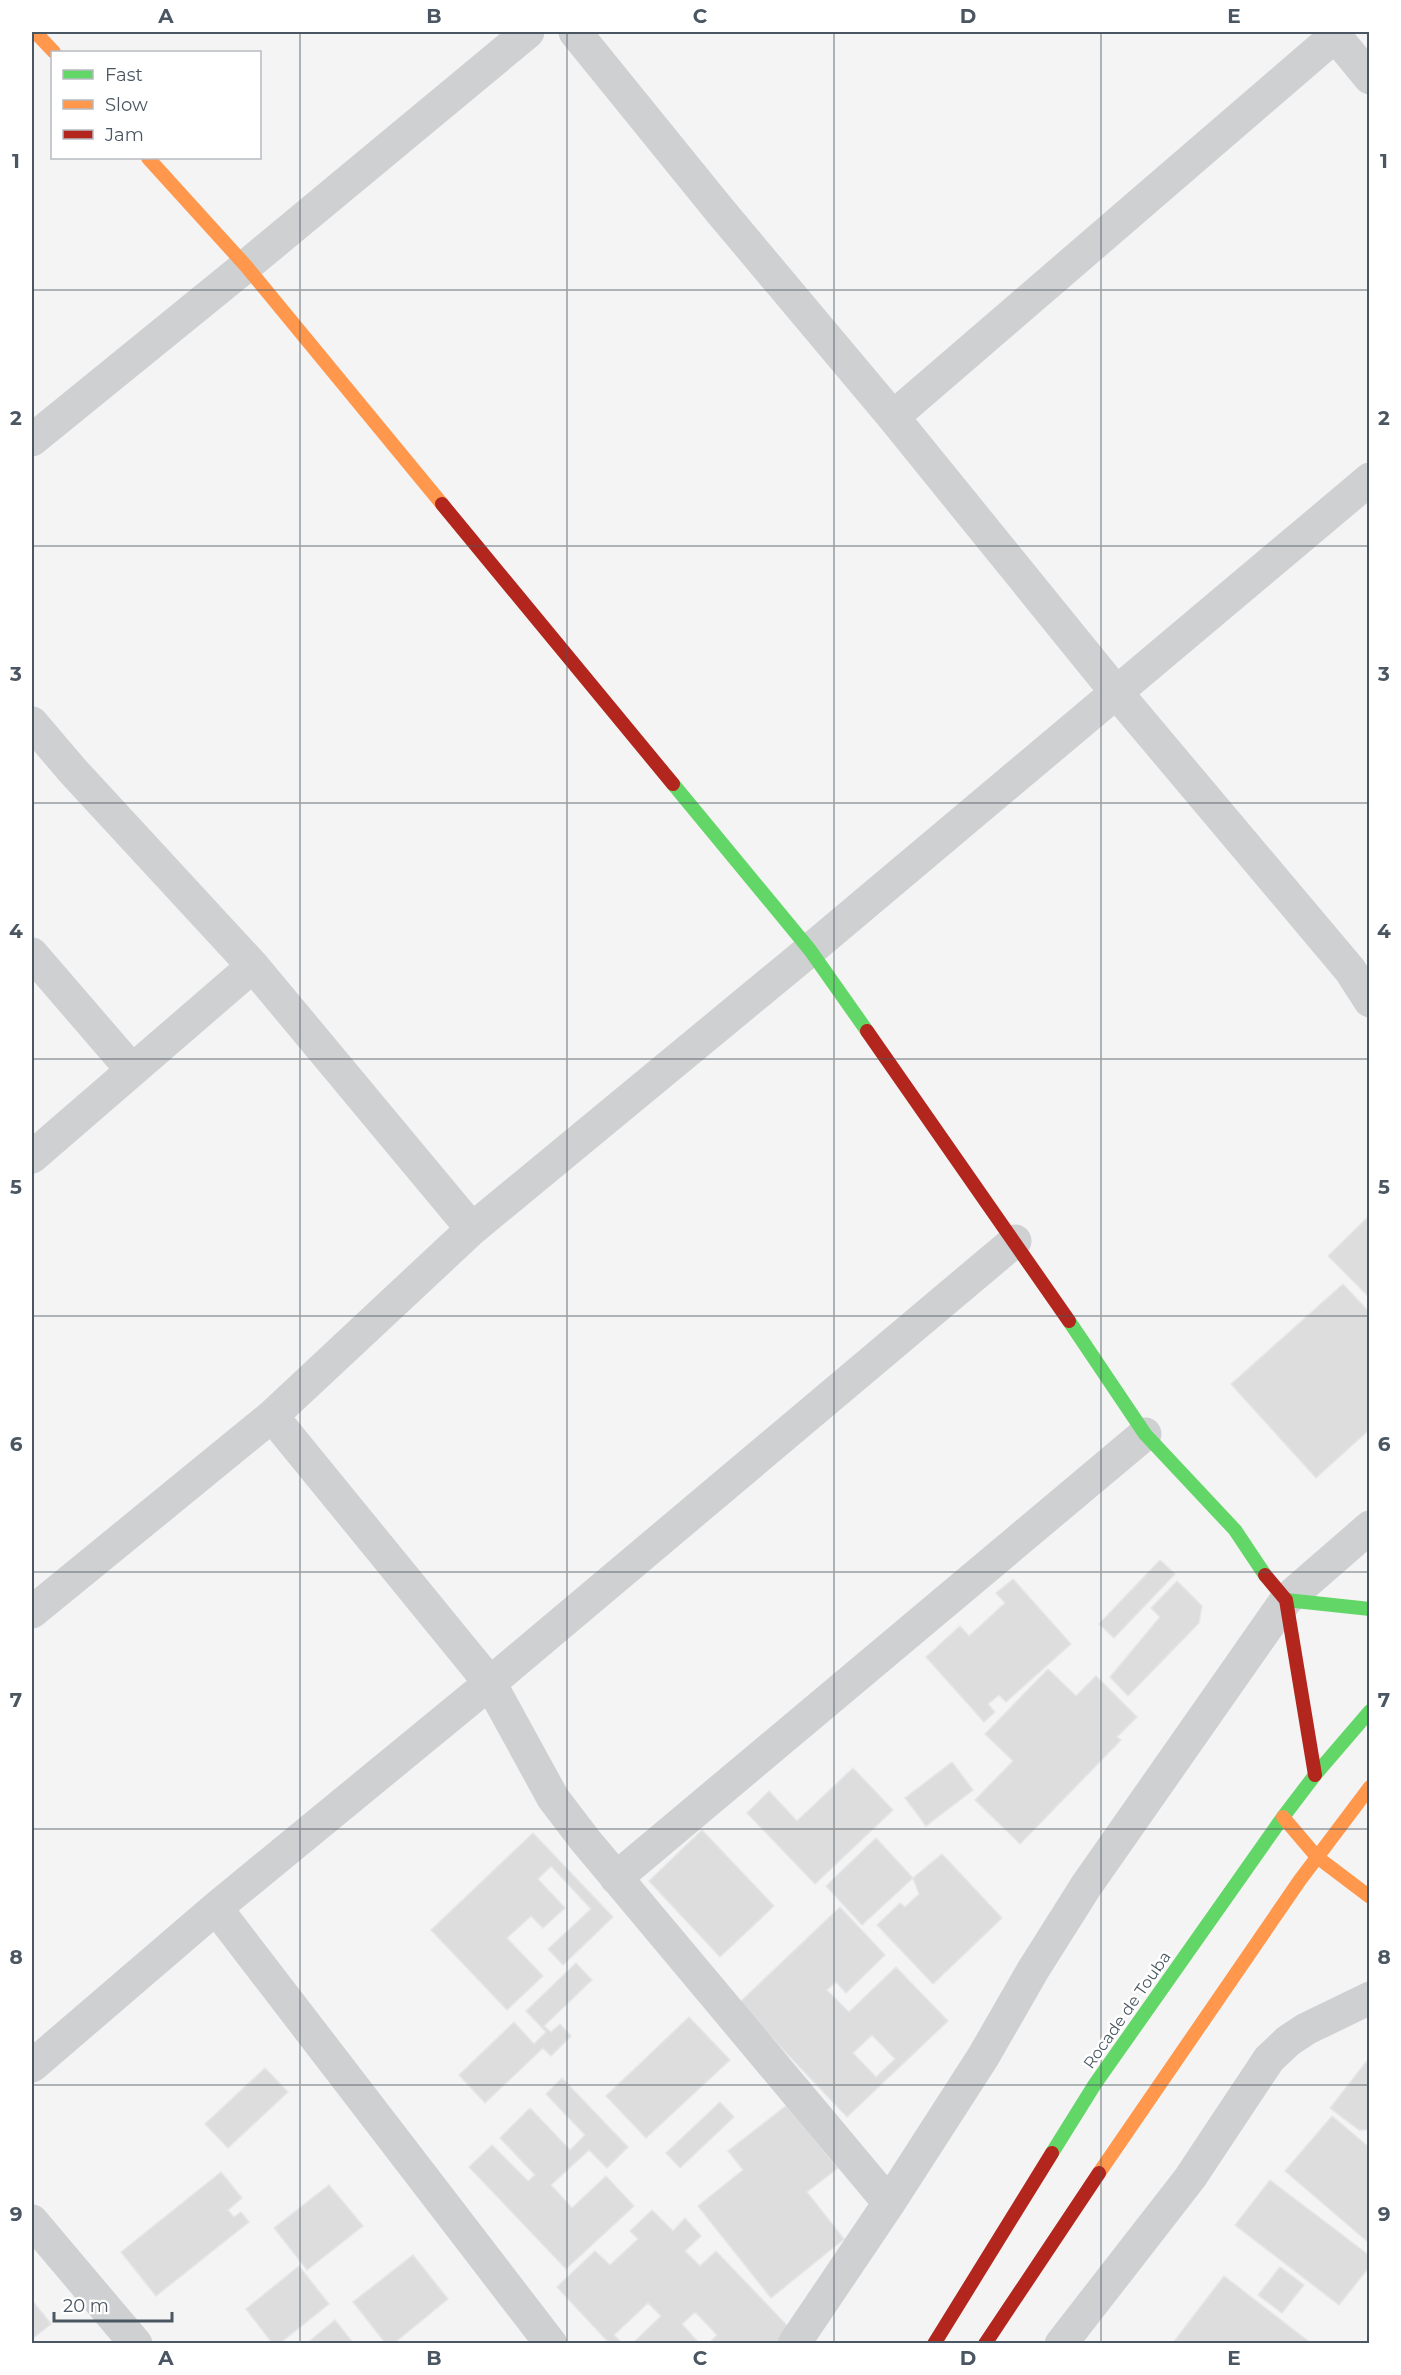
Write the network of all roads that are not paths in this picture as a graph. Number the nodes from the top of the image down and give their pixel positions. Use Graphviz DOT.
graph roads {
  1 [pos="528,32"];
  2 [pos="575,32"];
  3 [pos="1333,34"];
  4 [pos="1370,78"];
  5 [pos="149,159"];
  6 [pos="246,266"];
  7 [pos="893,417"];
  8 [pos="32,440"];
  9 [pos="1370,479"];
  10 [pos="1116,692"];
  11 [pos="32,723"];
  12 [pos="810,950"];
  13 [pos="32,954"];
  14 [pos="1360,962"];
  15 [pos="253,966"];
  16 [pos="1370,1001"];
  17 [pos="132,1070"];
  18 [pos="32,1157"];
  19 [pos="472,1229"];
  20 [pos="1015,1241"];
  21 [pos="272,1416"];
  22 [pos="1145,1434"];
  23 [pos="1370,1527"];
  24 [pos="1286,1600"];
  25 [pos="1370,1609"];
  26 [pos="32,1612"];
  27 [pos="490,1683"];
  28 [pos="1370,1711"];
  29 [pos="1315,1775"];
  30 [pos="1370,1787"];
  31 [pos="1283,1817"];
  32 [pos="1317,1857"];
  33 [pos="616,1878"];
  34 [pos="1370,1897"];
  35 [pos="216,1908"];
  36 [pos="1370,1998"];
  37 [pos="32,2066"];
  38 [pos="889,2203"];
  39 [pos="32,2221"];
  40 [pos="1068,2340"];
  41 [pos="136,2343"];
  42 [pos="551,2343"];
  43 [pos="794,2343"];
  44 [pos="934,2343"];
  45 [pos="984,2343"];
  1 -- 6 [label="street"];
  2 -- 7 [label="street"];
  3 -- 4 [label="street"];
  3 -- 7 [label="street"];
  5 -- 6 [label="street"];
  6 -- 8 [label="street"];
  6 -- 12 [label="street"];
  7 -- 10 [label="street"];
  9 -- 10 [label="street"];
  10 -- 12 [label="street"];
  10 -- 14 [label="street"];
  11 -- 15 [label="street"];
  12 -- 19 [label="street"];
  12 -- 20 [label="street"];
  13 -- 17 [label="street"];
  14 -- 16 [label="street"];
  15 -- 17 [label="street"];
  15 -- 19 [label="street"];
  17 -- 18 [label="street"];
  19 -- 21 [label="street"];
  20 -- 22 [label="street"];
  20 -- 27 [label="street"];
  21 -- 26 [label="street"];
  21 -- 27 [label="street"];
  22 -- 24 [label="street"];
  22 -- 33 [label="street"];
  23 -- 24 [label="street"];
  24 -- 25 [label="street"];
  24 -- 29 [label="street"];
  24 -- 38 [label="street"];
  27 -- 33 [label="street"];
  27 -- 35 [label="street"];
  28 -- 29 [label="street, Rocade de Touba"];
  29 -- 31 [label="street, Rocade de Touba"];
  30 -- 32 [label="street"];
  31 -- 32 [label="street"];
  31 -- 44 [label="street, Rocade de Touba"];
  32 -- 34 [label="street"];
  32 -- 45 [label="street"];
  33 -- 38 [label="street"];
  35 -- 37 [label="street"];
  35 -- 42 [label="street"];
  36 -- 40 [label="street"];
  38 -- 43 [label="street"];
  39 -- 41 [label="street"];
}
